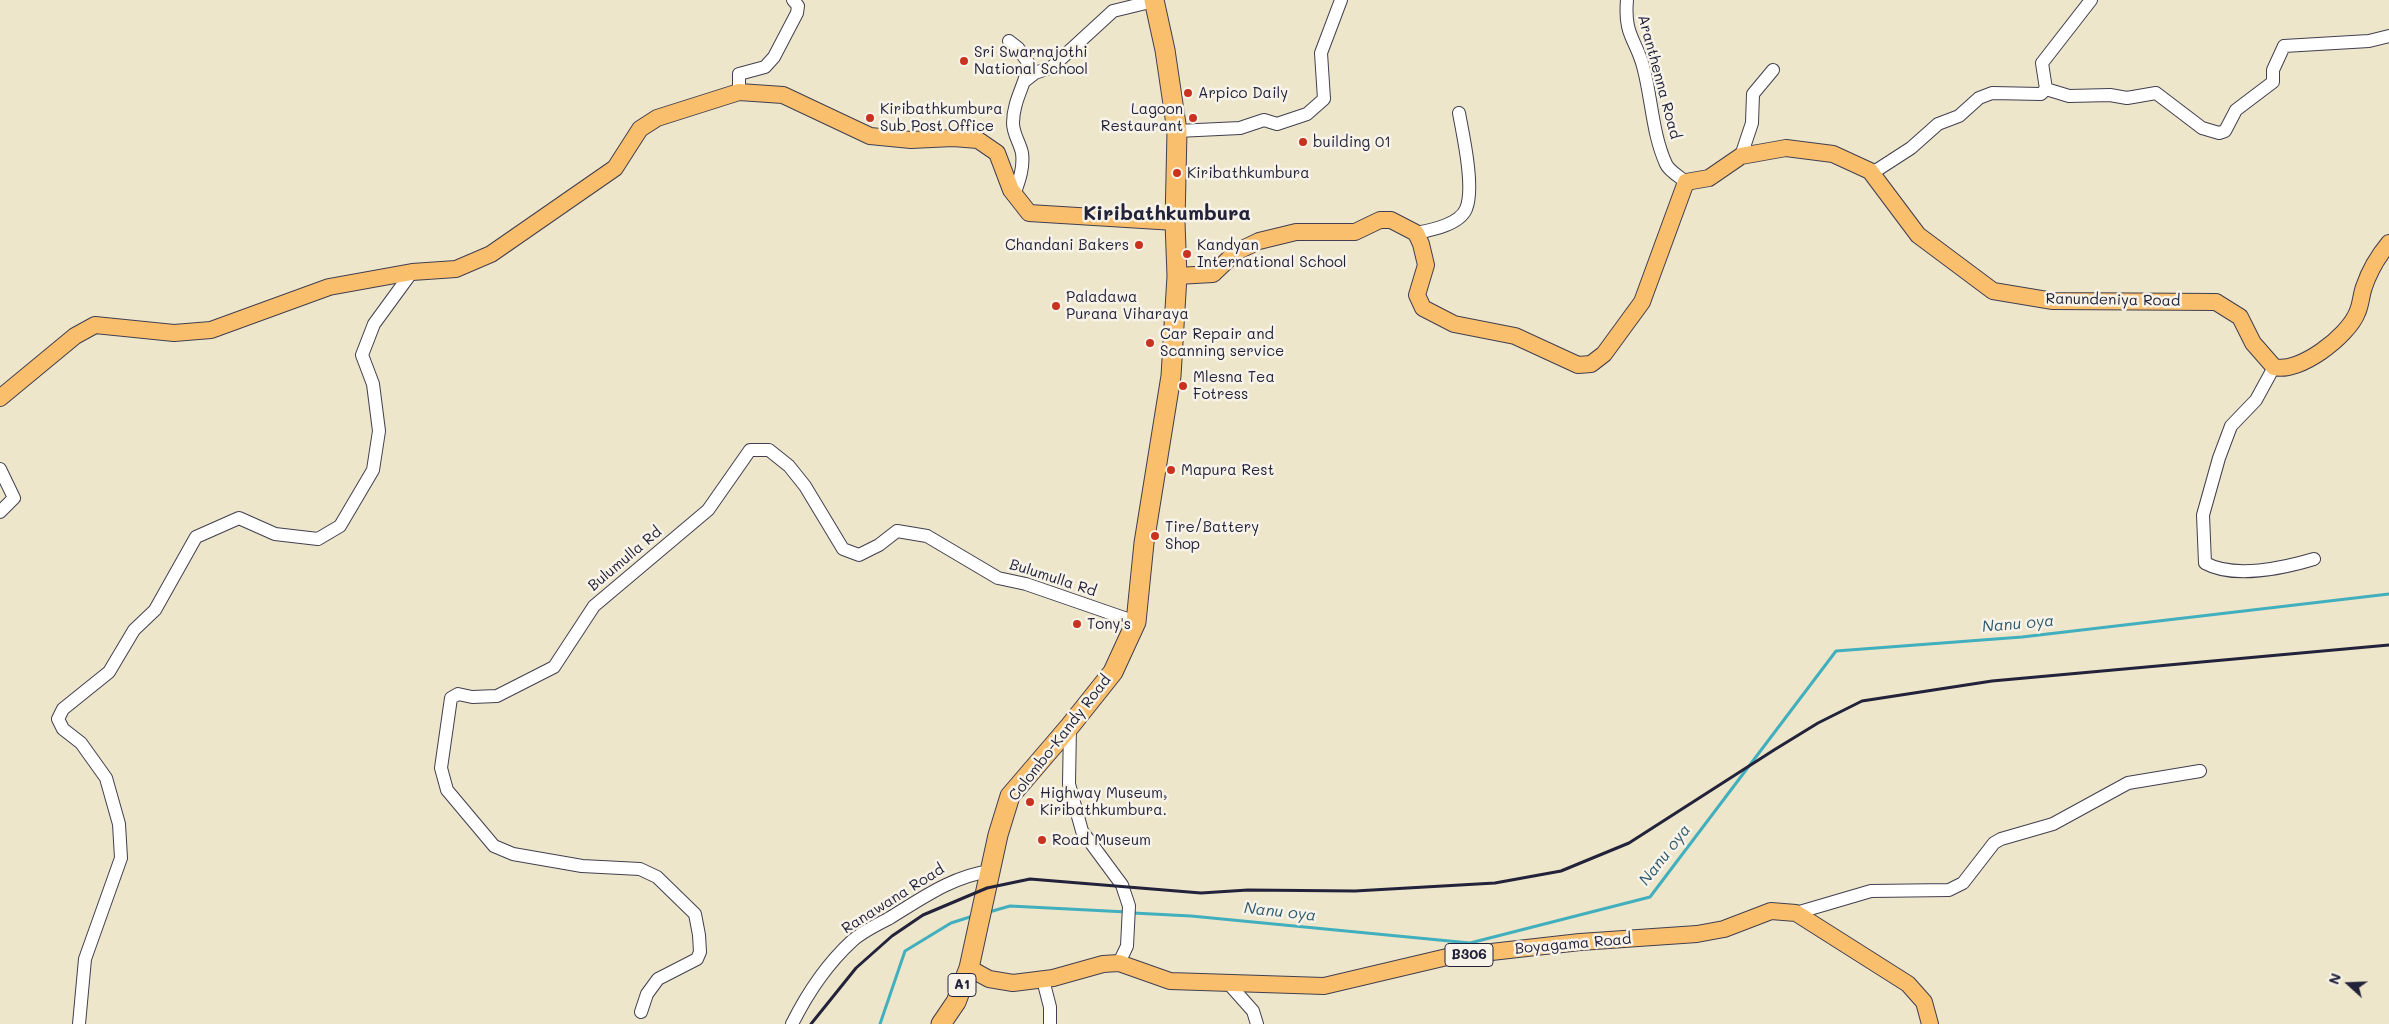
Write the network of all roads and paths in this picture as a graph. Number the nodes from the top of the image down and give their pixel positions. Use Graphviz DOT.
graph roads {
  1 [pos="793,0"];
  2 [pos="1154,0"];
  3 [pos="1341,0"];
  4 [pos="1627,0"];
  5 [pos="2091,0"];
  6 [pos="2389,36"];
  7 [pos="1009,41"];
  8 [pos="1773,70"];
  9 [pos="1031,76"];
  10 [pos="2046,89"];
  11 [pos="739,92"];
  12 [pos="1459,113"];
  13 [pos="1177,131"];
  14 [pos="1741,156"];
  15 [pos="1870,171"];
  16 [pos="1686,182"];
  17 [pos="1010,187"];
  18 [pos="1175,222"];
  19 [pos="1416,233"];
  20 [pos="2389,243"];
  21 [pos="412,272"];
  22 [pos="1177,276"];
  23 [pos="2274,368"];
  24 [pos="0,398"];
  25 [pos="0,469"];
  26 [pos="0,512"];
  27 [pos="2314,559"];
  28 [pos="1136,622"];
  29 [pos="1070,726"];
  30 [pos="2200,772"];
  31 [pos="991,871"];
  32 [pos="1796,913"];
  33 [pos="1119,963"];
  34 [pos="969,968"];
  35 [pos="1043,980"];
  36 [pos="1229,984"];
  37 [pos="641,1012"];
  38 [pos="79,1024"];
  39 [pos="792,1024"];
  40 [pos="941,1024"];
  41 [pos="1050,1024"];
  42 [pos="1257,1024"];
  43 [pos="1930,1024"];
  1 -- 11 [label="street"];
  2 -- 9 [label="street"];
  2 -- 13 [label="highway, Colombo-Kandy Road / A1"];
  3 -- 13 [label="street"];
  4 -- 16 [label="street, Aranthenna Road"];
  5 -- 10 [label="street"];
  6 -- 10 [label="street"];
  7 -- 9 [label="street"];
  8 -- 14 [label="street"];
  9 -- 17 [label="street"];
  10 -- 15 [label="street"];
  11 -- 17 [label="main road"];
  11 -- 21 [label="main road"];
  12 -- 19 [label="street"];
  13 -- 18 [label="highway, Colombo-Kandy Road / A1"];
  14 -- 15 [label="main road, Ranundeniya Road"];
  14 -- 16 [label="main road, Ranundeniya Road"];
  15 -- 23 [label="main road, Ranundeniya Road"];
  16 -- 19 [label="main road"];
  17 -- 18 [label="main road"];
  18 -- 22 [label="highway, Colombo-Kandy Road / A1"];
  19 -- 22 [label="main road"];
  20 -- 23 [label="main road"];
  21 -- 24 [label="main road"];
  21 -- 38 [label="street"];
  22 -- 28 [label="highway, Colombo-Kandy Road / A1"];
  23 -- 27 [label="street"];
  25 -- 26 [label="street"];
  28 -- 29 [label="highway, Colombo-Kandy Road / A1"];
  28 -- 37 [label="street, Bulumulla Rd"];
  29 -- 31 [label="highway, Colombo-Kandy Road / A1"];
  29 -- 33 [label="street"];
  30 -- 32 [label="street"];
  31 -- 34 [label="highway, Colombo-Kandy Road / A1"];
  31 -- 39 [label="street, Ranawana Road"];
  32 -- 36 [label="main road, Boyagama Road / B306"];
  32 -- 43 [label="main road, Boyagama Road / B306"];
  33 -- 35 [label="main road, Boyagama Road / B306"];
  33 -- 36 [label="main road, Boyagama Road / B306"];
  34 -- 35 [label="main road, Boyagama Road / B306"];
  34 -- 40 [label="highway, Colombo-Kandy Road / A1"];
  35 -- 41 [label="street"];
  36 -- 42 [label="street"];
}
